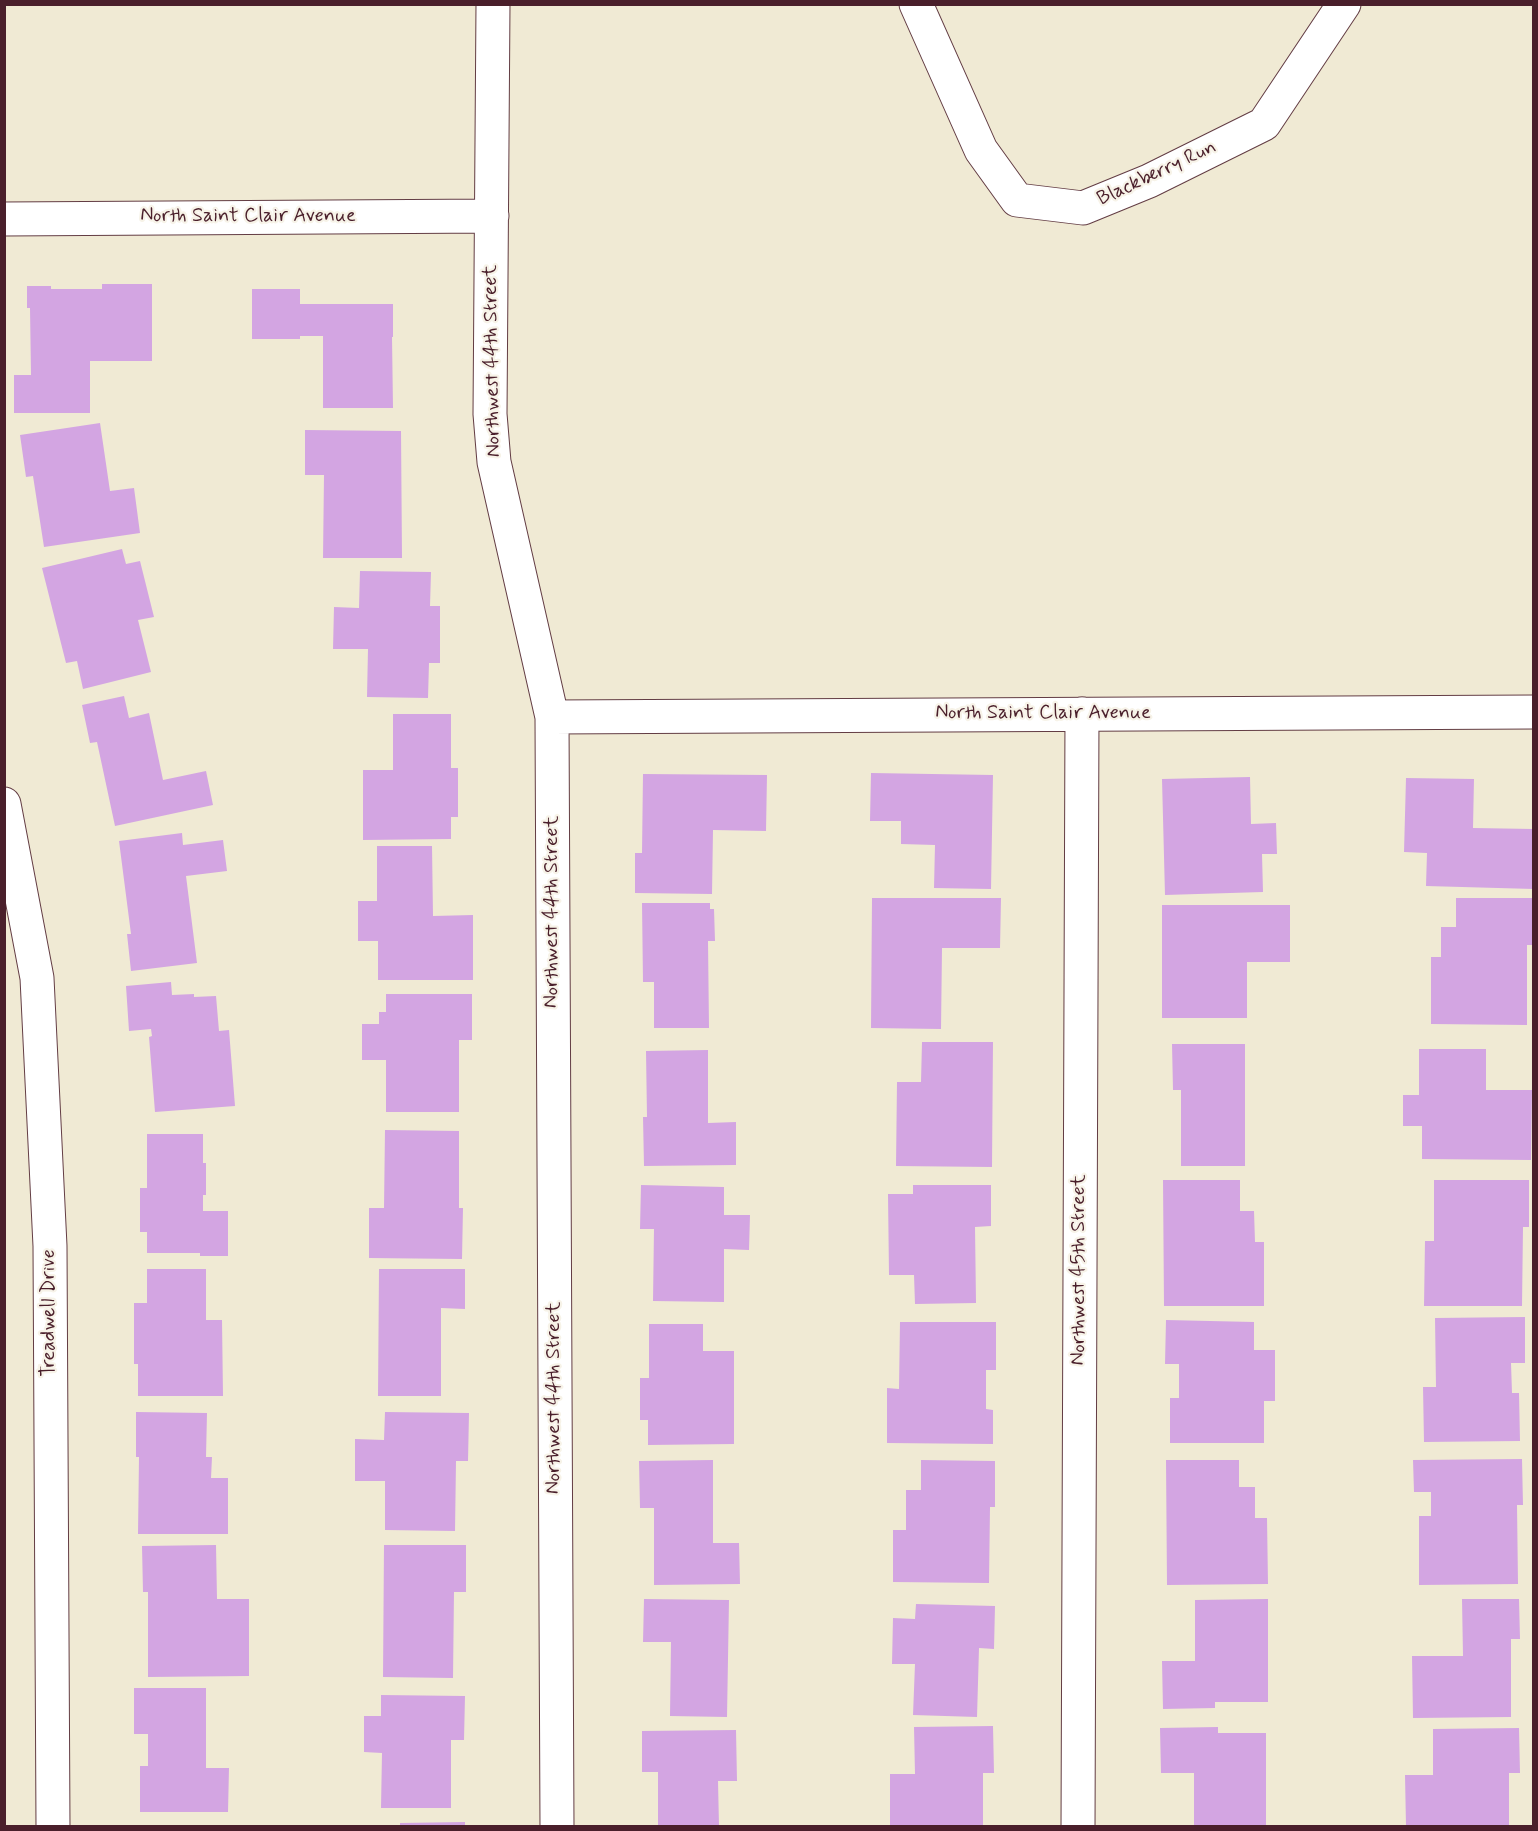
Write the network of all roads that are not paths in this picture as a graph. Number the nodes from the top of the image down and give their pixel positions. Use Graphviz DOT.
graph roads {
  1 [pos="493,4"];
  2 [pos="916,4"];
  3 [pos="1344,4"];
  4 [pos="492,216"];
  5 [pos="4,219"];
  6 [pos="1533,712"];
  7 [pos="1082,714"];
  8 [pos="552,717"];
  9 [pos="4,804"];
  10 [pos="52,1827"];
  11 [pos="557,1827"];
  12 [pos="1078,1827"];
  1 -- 4 [label="street, Northwest 44th Street"];
  2 -- 3 [label="street, Blackberry Run"];
  4 -- 5 [label="street, North Saint Clair Avenue"];
  4 -- 8 [label="street, Northwest 44th Street"];
  6 -- 7 [label="street, North Saint Clair Avenue"];
  7 -- 8 [label="street, North Saint Clair Avenue"];
  7 -- 12 [label="street, Northwest 45th Street"];
  8 -- 11 [label="street, Northwest 44th Street"];
  9 -- 10 [label="street, Treadwell Drive"];
}
